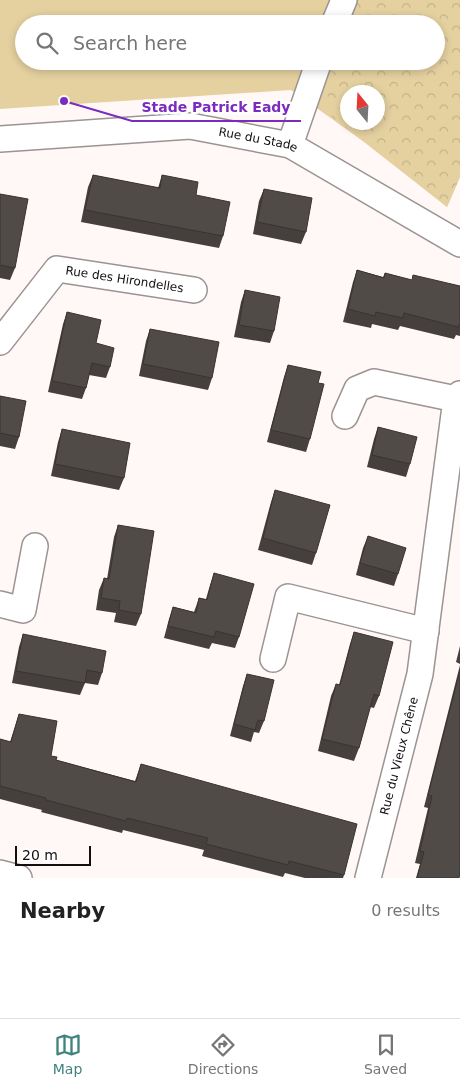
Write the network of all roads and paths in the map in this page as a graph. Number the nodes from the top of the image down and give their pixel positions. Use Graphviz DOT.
graph roads {
  1 [pos="344,0"];
  2 [pos="338,15"];
  3 [pos="316,70"];
  4 [pos="0,140"];
  5 [pos="290,145"];
  6 [pos="460,244"];
  7 [pos="194,290"];
  8 [pos="0,342"];
  9 [pos="458,397"];
  10 [pos="345,416"];
  11 [pos="34,546"];
  12 [pos="0,604"];
  13 [pos="426,631"];
  14 [pos="273,659"];
  15 [pos="0,873"];
  16 [pos="18,878"];
  17 [pos="368,878"];
  1 -- 2 [label="street"];
  3 -- 5 [label="street"];
  4 -- 5 [label="street, Rue du Stade"];
  5 -- 6 [label="street, Rue du Stade"];
  7 -- 8 [label="street, Rue des Hirondelles"];
  9 -- 10 [label="street, Rue du Vieux Chêne"];
  9 -- 13 [label="street, Rue du Vieux Chêne"];
  11 -- 12 [label="street"];
  13 -- 14 [label="street"];
  13 -- 17 [label="street, Rue du Vieux Chêne"];
  15 -- 16 [label="street"];
}
